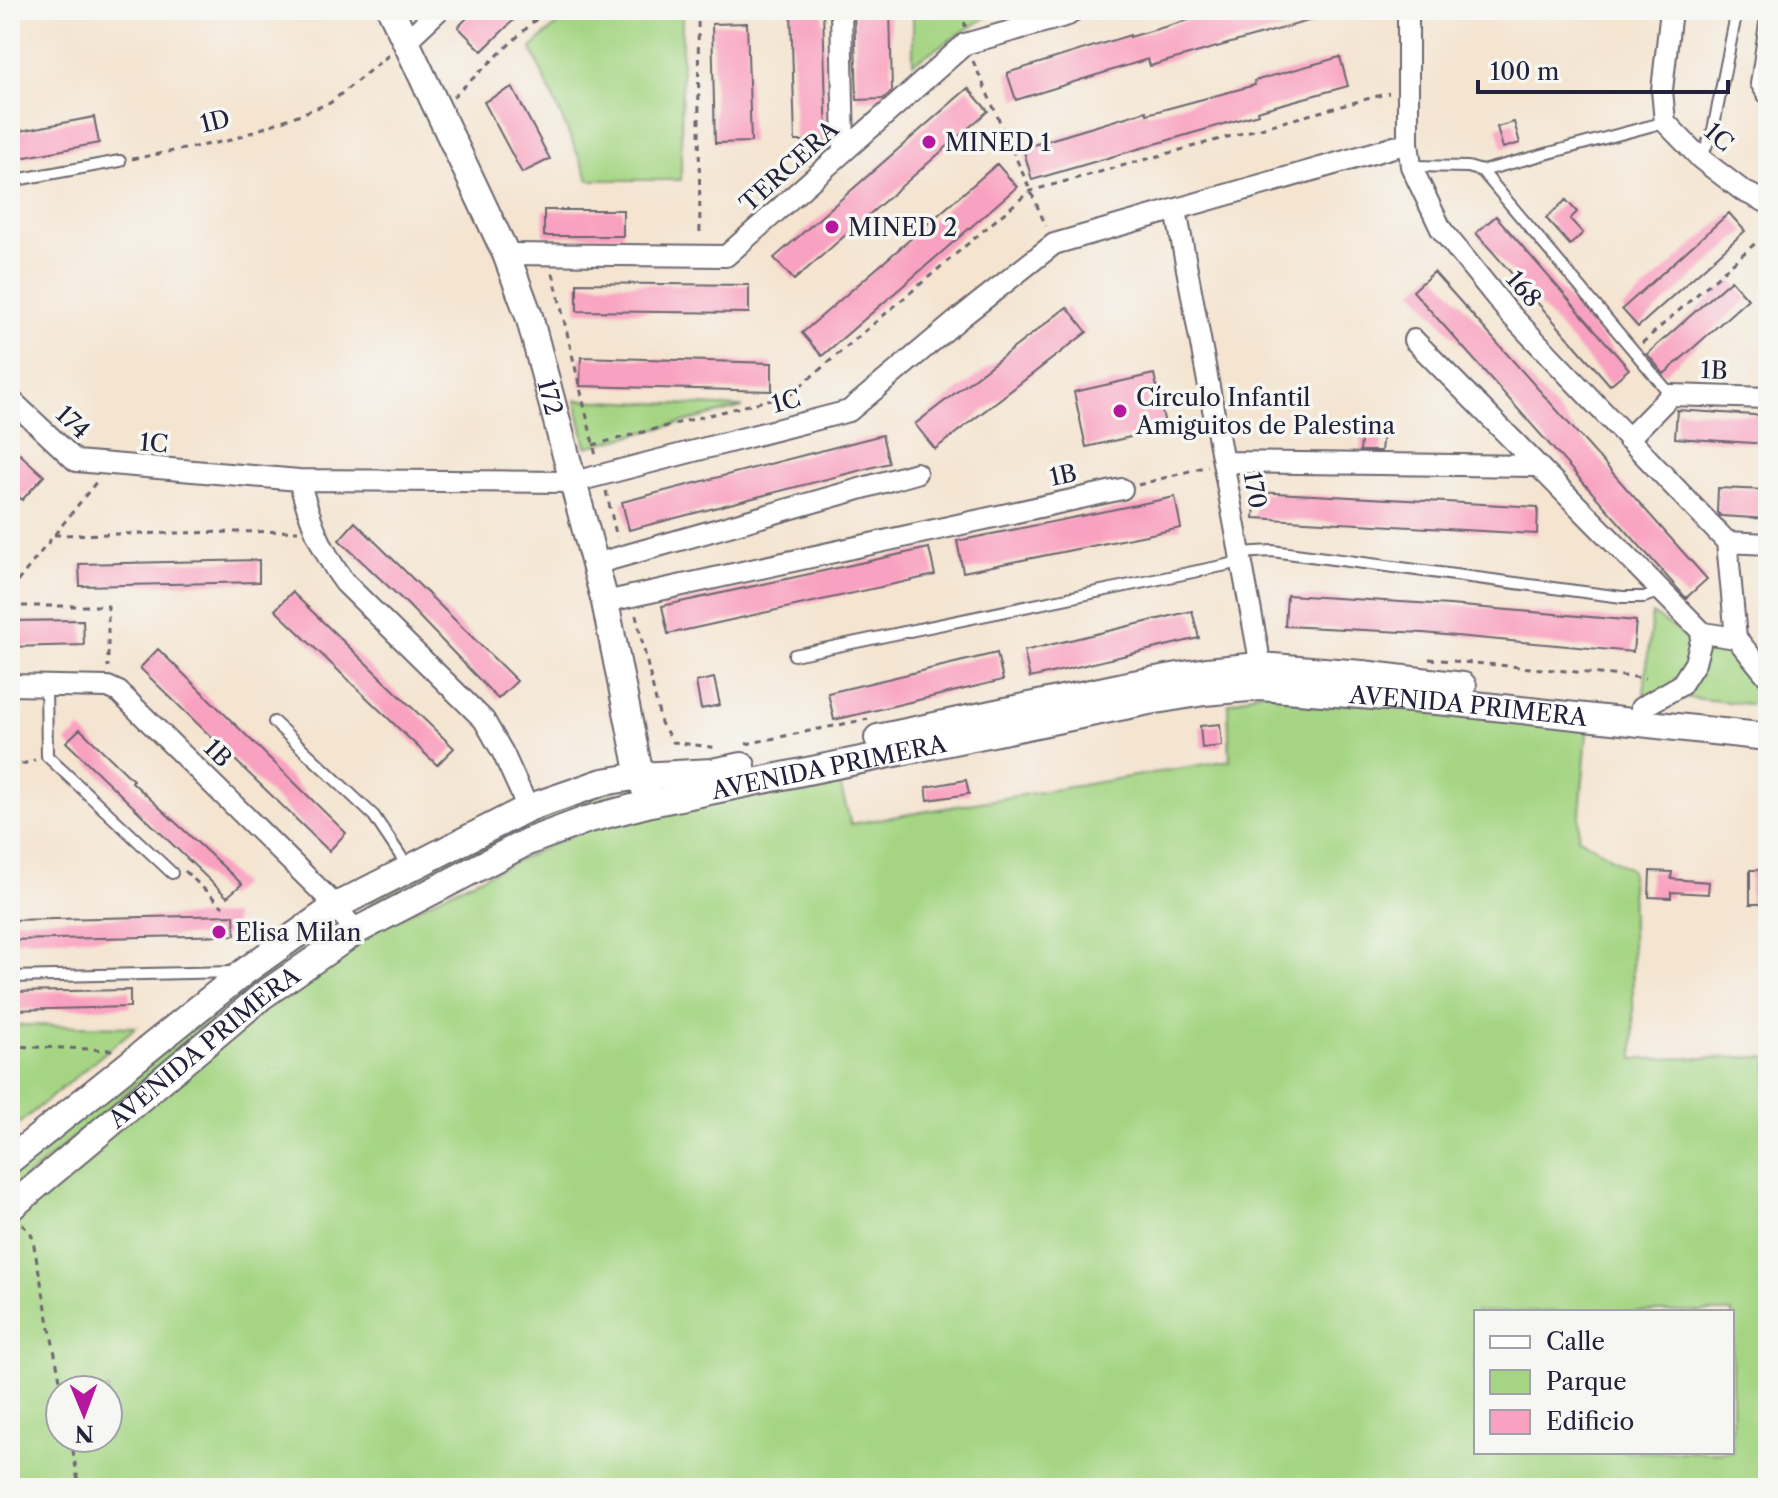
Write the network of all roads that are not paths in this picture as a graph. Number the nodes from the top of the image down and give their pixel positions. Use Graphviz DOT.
graph roads {
  1 [pos="391,10"];
  2 [pos="439,10"];
  3 [pos="841,10"];
  4 [pos="1074,10"];
  5 [pos="1408,10"];
  6 [pos="1671,10"];
  7 [pos="1737,10"];
  8 [pos="1767,10"];
  9 [pos="406,41"];
  10 [pos="1768,97"];
  11 [pos="1665,122"];
  12 [pos="1408,143"];
  13 [pos="844,151"];
  14 [pos="1701,159"];
  15 [pos="120,161"];
  16 [pos="1411,166"];
  17 [pos="1482,171"];
  18 [pos="10,181"];
  19 [pos="1768,203"];
  20 [pos="1176,210"];
  21 [pos="506,254"];
  22 [pos="1414,340"];
  23 [pos="1671,395"];
  24 [pos="1768,398"];
  25 [pos="10,399"];
  26 [pos="1628,439"];
  27 [pos="1223,462"];
  28 [pos="109,465"];
  29 [pos="1538,466"];
  30 [pos="916,473"];
  31 [pos="299,480"];
  32 [pos="574,482"];
  33 [pos="1122,489"];
  34 [pos="1727,542"];
  35 [pos="1768,544"];
  36 [pos="1240,557"];
  37 [pos="595,564"];
  38 [pos="1661,591"];
  39 [pos="605,602"];
  40 [pos="1703,633"];
  41 [pos="1736,638"];
  42 [pos="794,655"];
  43 [pos="1260,676"];
  44 [pos="1768,677"];
  45 [pos="46,684"];
  46 [pos="10,685"];
  47 [pos="1641,708"];
  48 [pos="1768,720"];
  49 [pos="274,722"];
  50 [pos="1768,737"];
  51 [pos="640,776"];
  52 [pos="651,803"];
  53 [pos="528,808"];
  54 [pos="409,868"];
  55 [pos="172,873"];
  56 [pos="336,906"];
  57 [pos="356,931"];
  58 [pos="244,972"];
  59 [pos="10,977"];
  60 [pos="10,1160"];
  61 [pos="10,1208"];
  1 -- 9 [label="street, 172"];
  2 -- 9 [label="street"];
  3 -- 13 [label="street"];
  4 -- 13 [label="street, TERCERA"];
  5 -- 12 [label="street, 168"];
  6 -- 11 [label="street"];
  7 -- 14 [label="lane"];
  8 -- 10 [label="lane"];
  9 -- 21 [label="street, 172"];
  11 -- 14 [label="street, 1C"];
  11 -- 17 [label="lane"];
  12 -- 16 [label="street, 168"];
  12 -- 20 [label="street, 1C"];
  13 -- 21 [label="street, TERCERA"];
  14 -- 19 [label="street, 1C"];
  15 -- 18 [label="lane"];
  16 -- 17 [label="lane"];
  16 -- 26 [label="street, 168"];
  17 -- 23 [label="lane"];
  20 -- 27 [label="street, 170"];
  20 -- 32 [label="street, 1C"];
  21 -- 32 [label="street, 172"];
  22 -- 29 [label="street"];
  23 -- 24 [label="street, 1B"];
  23 -- 26 [label="street, 1B"];
  25 -- 28 [label="street, 174"];
  26 -- 34 [label="street, 168"];
  27 -- 29 [label="street"];
  27 -- 36 [label="street, 170"];
  28 -- 31 [label="street, 1C"];
  29 -- 38 [label="street"];
  30 -- 37 [label="street"];
  31 -- 32 [label="street, 1C"];
  31 -- 53 [label="street"];
  32 -- 37 [label="street, 172"];
  33 -- 39 [label="street, 1B"];
  34 -- 35 [label="street"];
  34 -- 41 [label="street"];
  36 -- 38 [label="lane"];
  36 -- 42 [label="lane"];
  36 -- 43 [label="street, 170"];
  37 -- 39 [label="street, 172"];
  38 -- 40 [label="street"];
  39 -- 51 [label="street, 172"];
  40 -- 41 [label="street"];
  40 -- 47 [label="street"];
  41 -- 44 [label="street"];
  43 -- 47 [label="street, AVENIDA PRIMERA"];
  43 -- 50 [label="street, AVENIDA PRIMERA"];
  43 -- 51 [label="street, AVENIDA PRIMERA"];
  43 -- 52 [label="street, AVENIDA PRIMERA"];
  45 -- 46 [label="street"];
  45 -- 55 [label="lane"];
  45 -- 56 [label="street, 1B"];
  47 -- 48 [label="street, AVENIDA PRIMERA"];
  49 -- 54 [label="lane"];
  51 -- 52 [label="street, 172"];
  51 -- 53 [label="street, AVENIDA PRIMERA"];
  52 -- 57 [label="street, AVENIDA PRIMERA"];
  53 -- 54 [label="street, AVENIDA PRIMERA"];
  54 -- 56 [label="street, AVENIDA PRIMERA"];
  56 -- 57 [label="street, 1B"];
  56 -- 58 [label="street, AVENIDA PRIMERA"];
  57 -- 61 [label="street, AVENIDA PRIMERA"];
  58 -- 59 [label="lane"];
  58 -- 60 [label="street, AVENIDA PRIMERA"];
}
